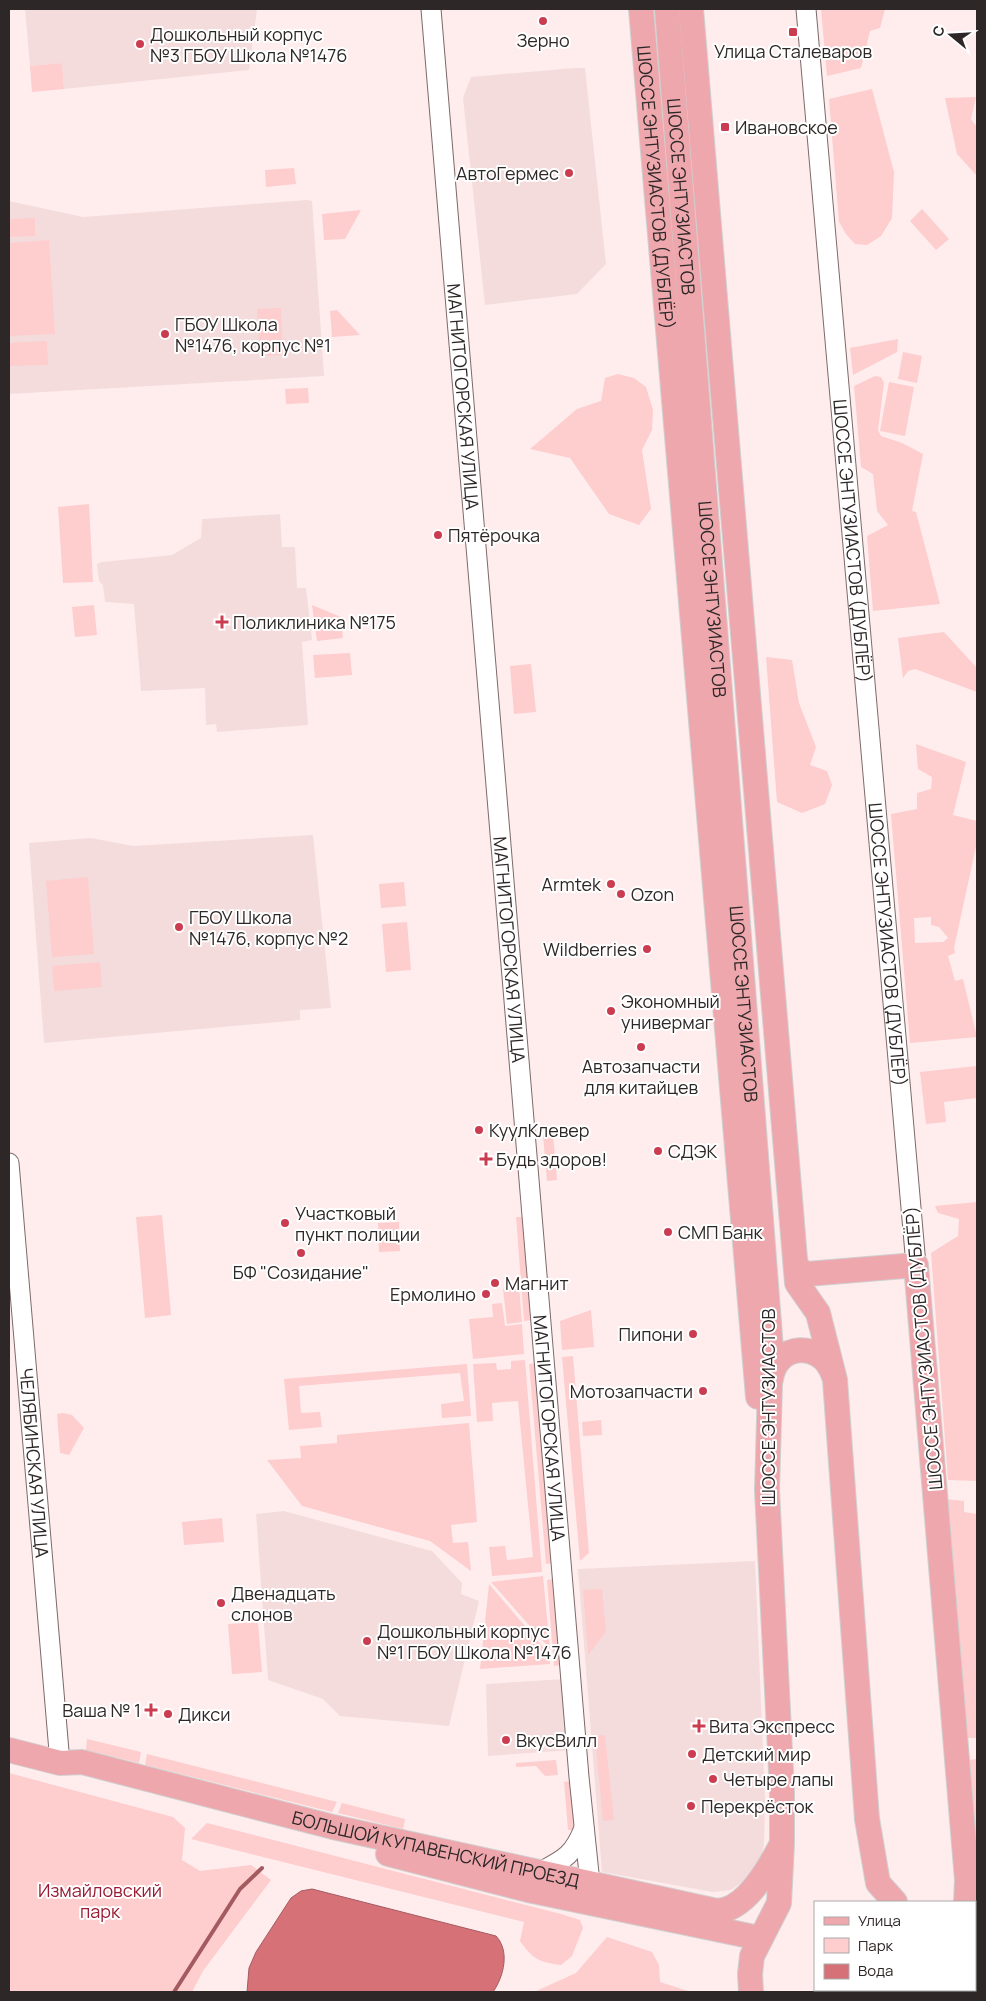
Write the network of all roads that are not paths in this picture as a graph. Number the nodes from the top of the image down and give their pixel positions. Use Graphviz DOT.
graph roads {
  1 [pos="430,9"];
  2 [pos="641,9"];
  3 [pos="667,9"];
  4 [pos="691,9"];
  5 [pos="806,9"];
  6 [pos="9,1162"];
  7 [pos="916,1265"];
  8 [pos="800,1274"];
  9 [pos="835,1380"];
  10 [pos="771,1384"];
  11 [pos="767,1490"];
  12 [pos="9,1750"];
  13 [pos="60,1763"];
  14 [pos="584,1828"];
  15 [pos="782,1843"];
  16 [pos="542,1871"];
  17 [pos="588,1893"];
  18 [pos="970,1898"];
  19 [pos="894,1901"];
  20 [pos="760,1938"];
  21 [pos="751,1992"];
  1 -- 14 [label="street, МАГНИТОГОРСКАЯ УЛИЦА"];
  2 -- 11 [label="main road, ШОССЕ ЭНТУЗИАСТОВ (ДУБЛЁР)"];
  3 -- 10 [label="main road, ШОССЕ ЭНТУЗИАСТОВ"];
  4 -- 8 [label="main road, ШОССЕ ЭНТУЗИАСТОВ"];
  5 -- 7 [label="street, ШОССЕ ЭНТУЗИАСТОВ (ДУБЛЁР)"];
  6 -- 13 [label="street, ЧЕЛЯБИНСКАЯ УЛИЦА"];
  7 -- 8 [label="main road"];
  7 -- 18 [label="main road, ШОССЕ ЭНТУЗИАСТОВ (ДУБЛЁР)"];
  8 -- 9 [label="main road"];
  9 -- 10 [label="main road"];
  9 -- 19 [label="main road"];
  10 -- 11 [label="main road, ШОССЕ ЭНТУЗИАСТОВ"];
  11 -- 15 [label="main road, ШОССЕ ЭНТУЗИАСТОВ"];
  12 -- 13 [label="main road, БОЛЬШОЙ КУПАВЕНСКИЙ ПРОЕЗД"];
  13 -- 16 [label="main road, БОЛЬШОЙ КУПАВЕНСКИЙ ПРОЕЗД"];
  13 -- 17 [label="main road, БОЛЬШОЙ КУПАВЕНСКИЙ ПРОЕЗД"];
  14 -- 16 [label="street"];
  14 -- 17 [label="street, МАГНИТОГОРСКАЯ УЛИЦА"];
  15 -- 17 [label="main road, БОЛЬШОЙ КУПАВЕНСКИЙ ПРОЕЗД"];
  15 -- 20 [label="main road, ШОССЕ ЭНТУЗИАСТОВ"];
  16 -- 17 [label="main road, БОЛЬШОЙ КУПАВЕНСКИЙ ПРОЕЗД"];
  17 -- 20 [label="main road, БОЛЬШОЙ КУПАВЕНСКИЙ ПРОЕЗД"];
  20 -- 21 [label="main road, ШОССЕ ЭНТУЗИАСТОВ"];
}
